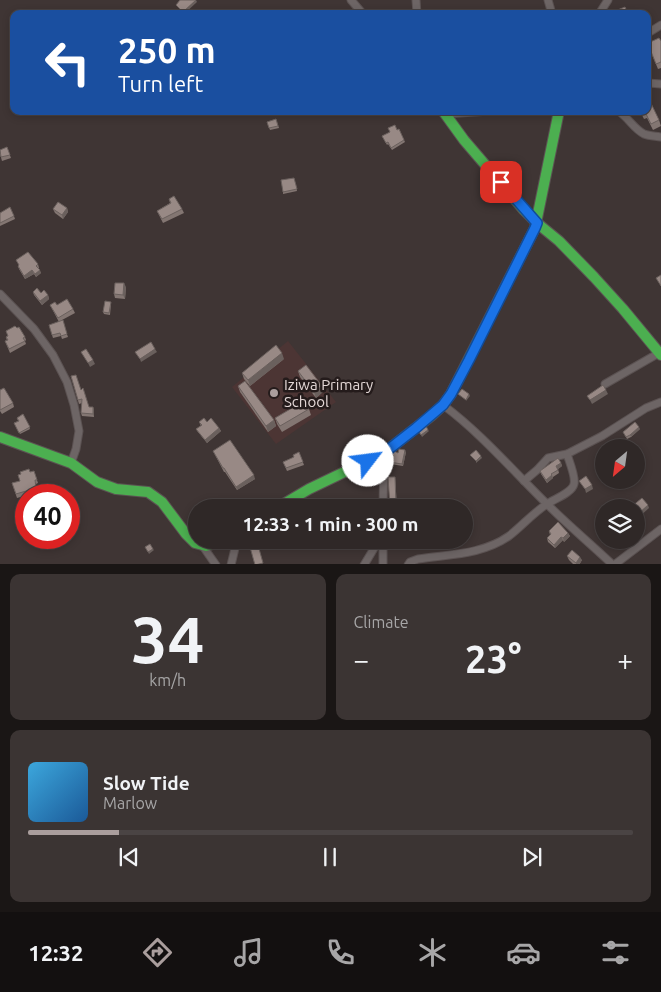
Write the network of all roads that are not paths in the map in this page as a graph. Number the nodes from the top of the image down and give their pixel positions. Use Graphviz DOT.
graph roads {
  1 [pos="351,0"];
  2 [pos="360,10"];
  3 [pos="445,115"];
  4 [pos="558,115"];
  5 [pos="624,115"];
  6 [pos="661,137"];
  7 [pos="537,223"];
  8 [pos="0,294"];
  9 [pos="660,354"];
  10 [pos="605,384"];
  11 [pos="661,402"];
  12 [pos="443,405"];
  13 [pos="0,436"];
  14 [pos="384,453"];
  15 [pos="567,454"];
  16 [pos="71,463"];
  17 [pos="524,480"];
  18 [pos="293,499"];
  19 [pos="384,499"];
  20 [pos="547,504"];
  21 [pos="661,529"];
  22 [pos="188,536"];
  23 [pos="204,549"];
  24 [pos="234,549"];
  25 [pos="373,549"];
  26 [pos="383,549"];
  27 [pos="216,564"];
  28 [pos="230,564"];
  29 [pos="364,564"];
  30 [pos="382,564"];
  31 [pos="408,564"];
  32 [pos="613,564"];
  1 -- 2 [label="street"];
  3 -- 7 [label="street"];
  4 -- 7 [label="street"];
  5 -- 6 [label="street"];
  7 -- 9 [label="street"];
  7 -- 12 [label="street"];
  8 -- 16 [label="street"];
  9 -- 10 [label="street"];
  11 -- 15 [label="street"];
  12 -- 14 [label="street"];
  12 -- 17 [label="street"];
  13 -- 16 [label="street"];
  14 -- 18 [label="street"];
  14 -- 19 [label="street"];
  15 -- 17 [label="street"];
  15 -- 20 [label="street"];
  16 -- 22 [label="street"];
  17 -- 20 [label="street"];
  20 -- 31 [label="street"];
  20 -- 32 [label="street"];
  21 -- 32 [label="street"];
  23 -- 27 [label="street"];
  24 -- 28 [label="street"];
  25 -- 29 [label="street"];
  26 -- 30 [label="street"];
}
